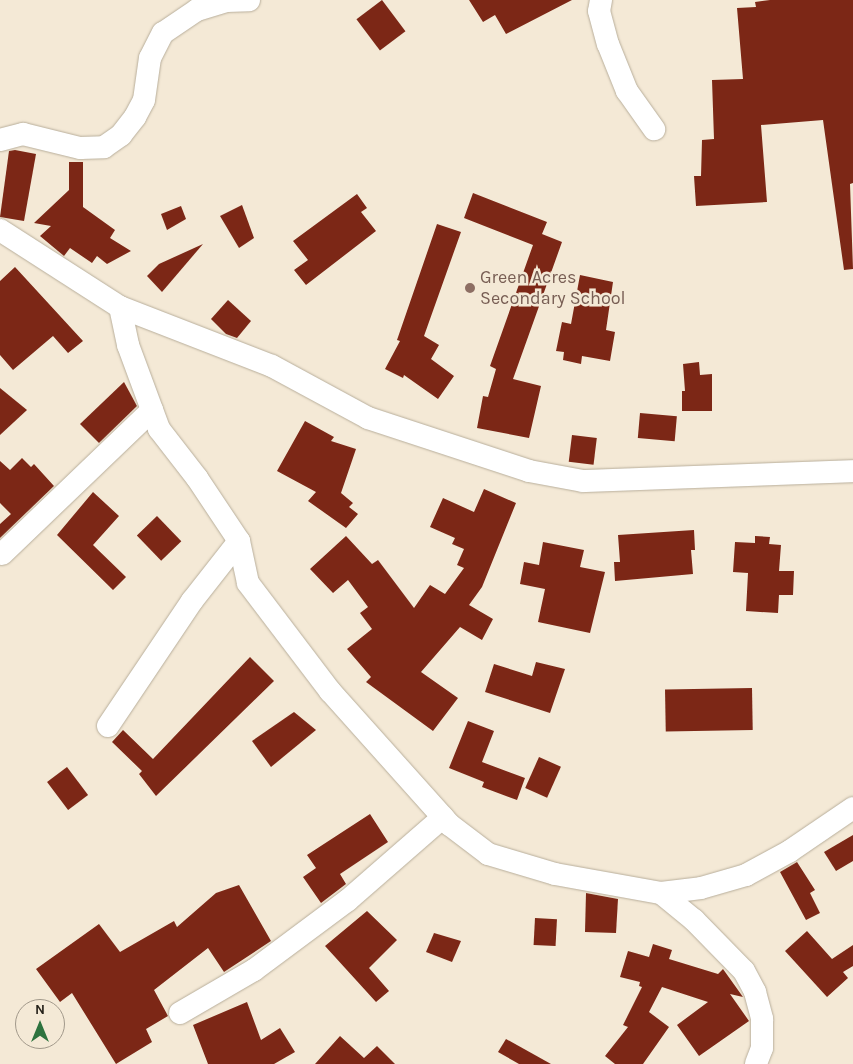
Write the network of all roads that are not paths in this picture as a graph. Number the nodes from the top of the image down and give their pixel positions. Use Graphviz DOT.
graph roads {
  1 [pos="249,0"];
  2 [pos="601,0"];
  3 [pos="654,129"];
  4 [pos="0,140"];
  5 [pos="0,230"];
  6 [pos="120,307"];
  7 [pos="152,410"];
  8 [pos="853,471"];
  9 [pos="239,542"];
  10 [pos="2,554"];
  11 [pos="108,726"];
  12 [pos="853,808"];
  13 [pos="443,817"];
  14 [pos="661,893"];
  15 [pos="180,1013"];
  16 [pos="756,1064"];
  1 -- 4 [label="street"];
  2 -- 3 [label="street"];
  5 -- 6 [label="street"];
  6 -- 7 [label="street"];
  6 -- 8 [label="street"];
  7 -- 9 [label="street"];
  7 -- 10 [label="street"];
  9 -- 11 [label="street"];
  9 -- 13 [label="street"];
  12 -- 14 [label="street"];
  13 -- 14 [label="street"];
  13 -- 15 [label="street"];
  14 -- 16 [label="street"];
}
